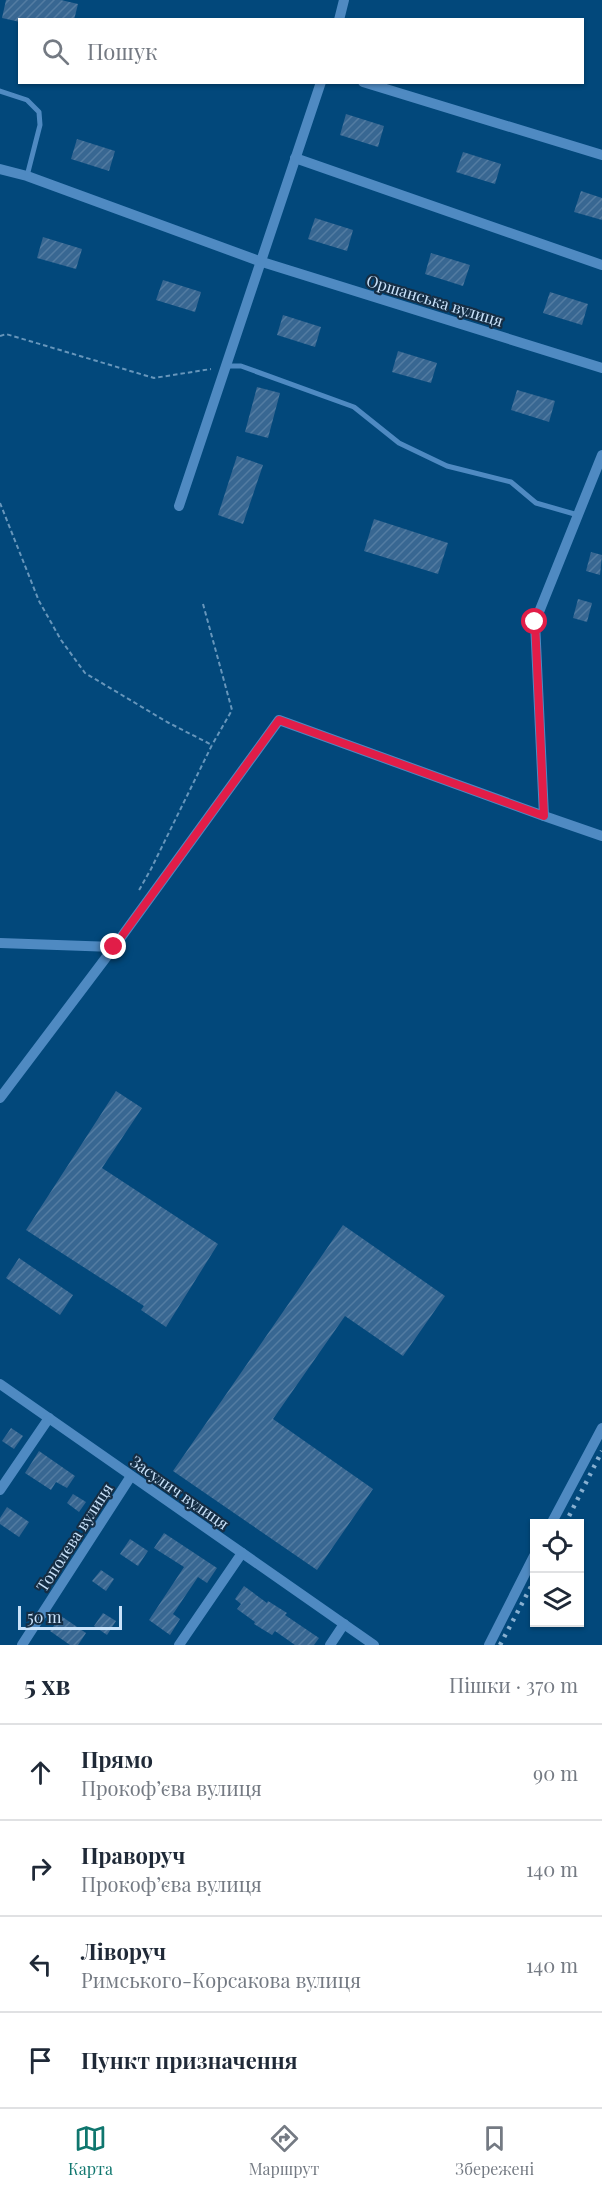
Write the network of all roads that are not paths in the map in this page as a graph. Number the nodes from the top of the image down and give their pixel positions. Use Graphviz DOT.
graph roads {
  1 [pos="344,0"];
  2 [pos="340,18"];
  3 [pos="320,84"];
  4 [pos="370,84"];
  5 [pos="0,90"];
  6 [pos="602,155"];
  7 [pos="295,158"];
  8 [pos="0,169"];
  9 [pos="27,176"];
  10 [pos="260,261"];
  11 [pos="602,265"];
  12 [pos="225,366"];
  13 [pos="602,368"];
  14 [pos="602,454"];
  15 [pos="179,506"];
  16 [pos="579,515"];
  17 [pos="544,816"];
  18 [pos="602,836"];
  19 [pos="0,944"];
  20 [pos="114,947"];
  21 [pos="0,1098"];
  22 [pos="0,1384"];
  23 [pos="49,1418"];
  24 [pos="602,1428"];
  25 [pos="131,1476"];
  26 [pos="0,1490"];
  27 [pos="555,1519"];
  28 [pos="242,1553"];
  29 [pos="530,1564"];
  30 [pos="344,1624"];
  31 [pos="22,1645"];
  32 [pos="179,1645"];
  33 [pos="330,1645"];
  34 [pos="374,1645"];
  35 [pos="489,1645"];
  1 -- 2 [label="street"];
  3 -- 7 [label="street"];
  4 -- 6 [label="street"];
  5 -- 9 [label="lane"];
  7 -- 10 [label="street"];
  7 -- 11 [label="street"];
  8 -- 9 [label="street, Оршанська вулиця"];
  9 -- 10 [label="street, Оршанська вулиця"];
  10 -- 12 [label="street"];
  10 -- 13 [label="street, Оршанська вулиця"];
  12 -- 15 [label="street"];
  12 -- 16 [label="lane"];
  14 -- 16 [label="street"];
  16 -- 17 [label="street"];
  17 -- 18 [label="street"];
  17 -- 20 [label="street"];
  19 -- 20 [label="street"];
  20 -- 21 [label="street"];
  22 -- 23 [label="street, Засулич вулиця"];
  23 -- 25 [label="street, Засулич вулиця"];
  23 -- 26 [label="street"];
  24 -- 27 [label="street"];
  25 -- 28 [label="street, Засулич вулиця"];
  25 -- 31 [label="street, Тополєва вулиця"];
  28 -- 30 [label="street, Засулич вулиця"];
  28 -- 32 [label="street"];
  29 -- 35 [label="street"];
  30 -- 33 [label="street"];
  30 -- 34 [label="street, Засулич вулиця"];
}
